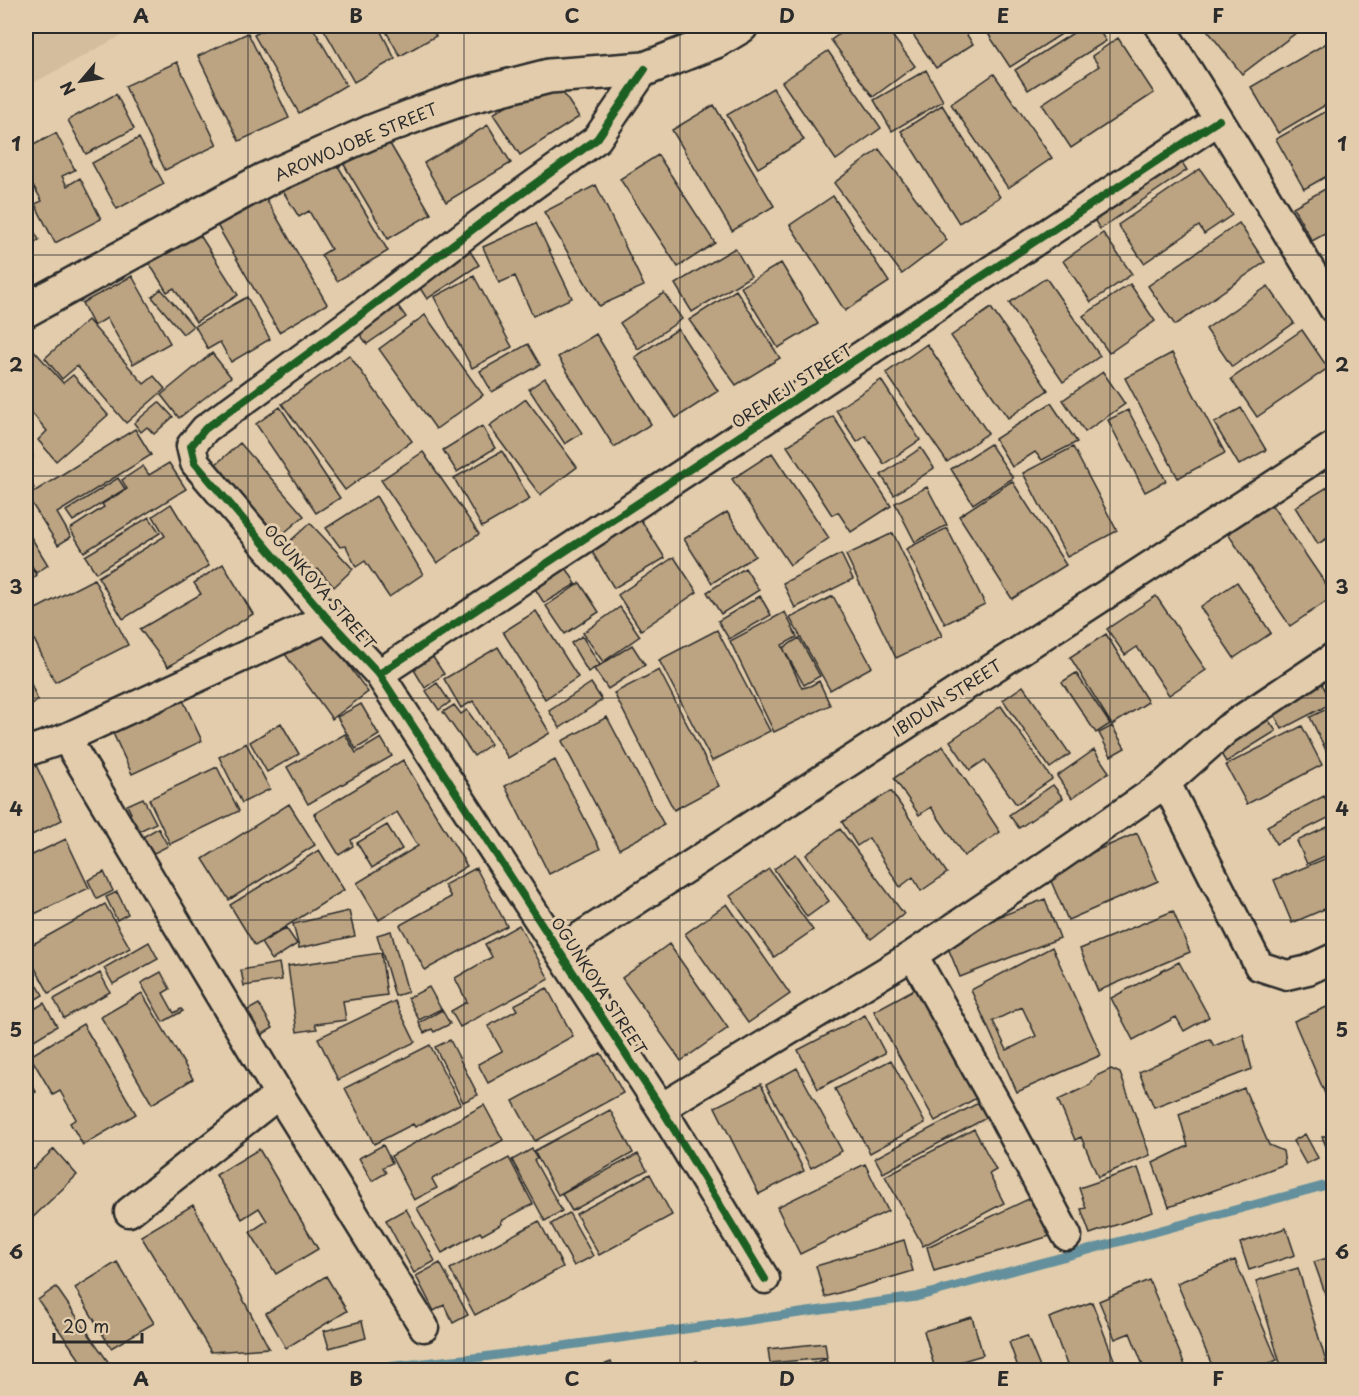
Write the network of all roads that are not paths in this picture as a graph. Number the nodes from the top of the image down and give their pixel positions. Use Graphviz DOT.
graph roads {
  1 [pos="741,26"];
  2 [pos="1160,26"];
  3 [pos="645,69"];
  4 [pos="1219,120"];
  5 [pos="1334,309"];
  6 [pos="26,310"];
  7 [pos="1334,446"];
  8 [pos="327,618"];
  9 [pos="1334,657"];
  10 [pos="379,674"];
  11 [pos="66,738"];
  12 [pos="26,752"];
  13 [pos="1166,783"];
  14 [pos="560,950"];
  15 [pos="913,955"];
  16 [pos="1334,958"];
  17 [pos="279,1094"];
  18 [pos="661,1108"];
  19 [pos="129,1212"];
  20 [pos="1067,1236"];
  21 [pos="765,1280"];
  22 [pos="424,1327"];
  1 -- 3 [label="street, AROWOJOBE STREET"];
  2 -- 4 [label="street"];
  3 -- 6 [label="street, AROWOJOBE STREET"];
  3 -- 8 [label="street, OGUNKOYA STREET"];
  4 -- 5 [label="street"];
  4 -- 10 [label="street, OREMEJI STREET"];
  7 -- 14 [label="street, IBIDUN STREET"];
  8 -- 10 [label="street, OGUNKOYA STREET"];
  8 -- 11 [label="street"];
  9 -- 13 [label="street"];
  10 -- 14 [label="street, OGUNKOYA STREET"];
  11 -- 12 [label="street"];
  11 -- 17 [label="street"];
  13 -- 15 [label="street"];
  13 -- 16 [label="street"];
  14 -- 18 [label="street, OGUNKOYA STREET"];
  15 -- 18 [label="street"];
  15 -- 20 [label="street"];
  17 -- 19 [label="street"];
  17 -- 22 [label="street"];
  18 -- 21 [label="street, OGUNKOYA STREET"];
}
